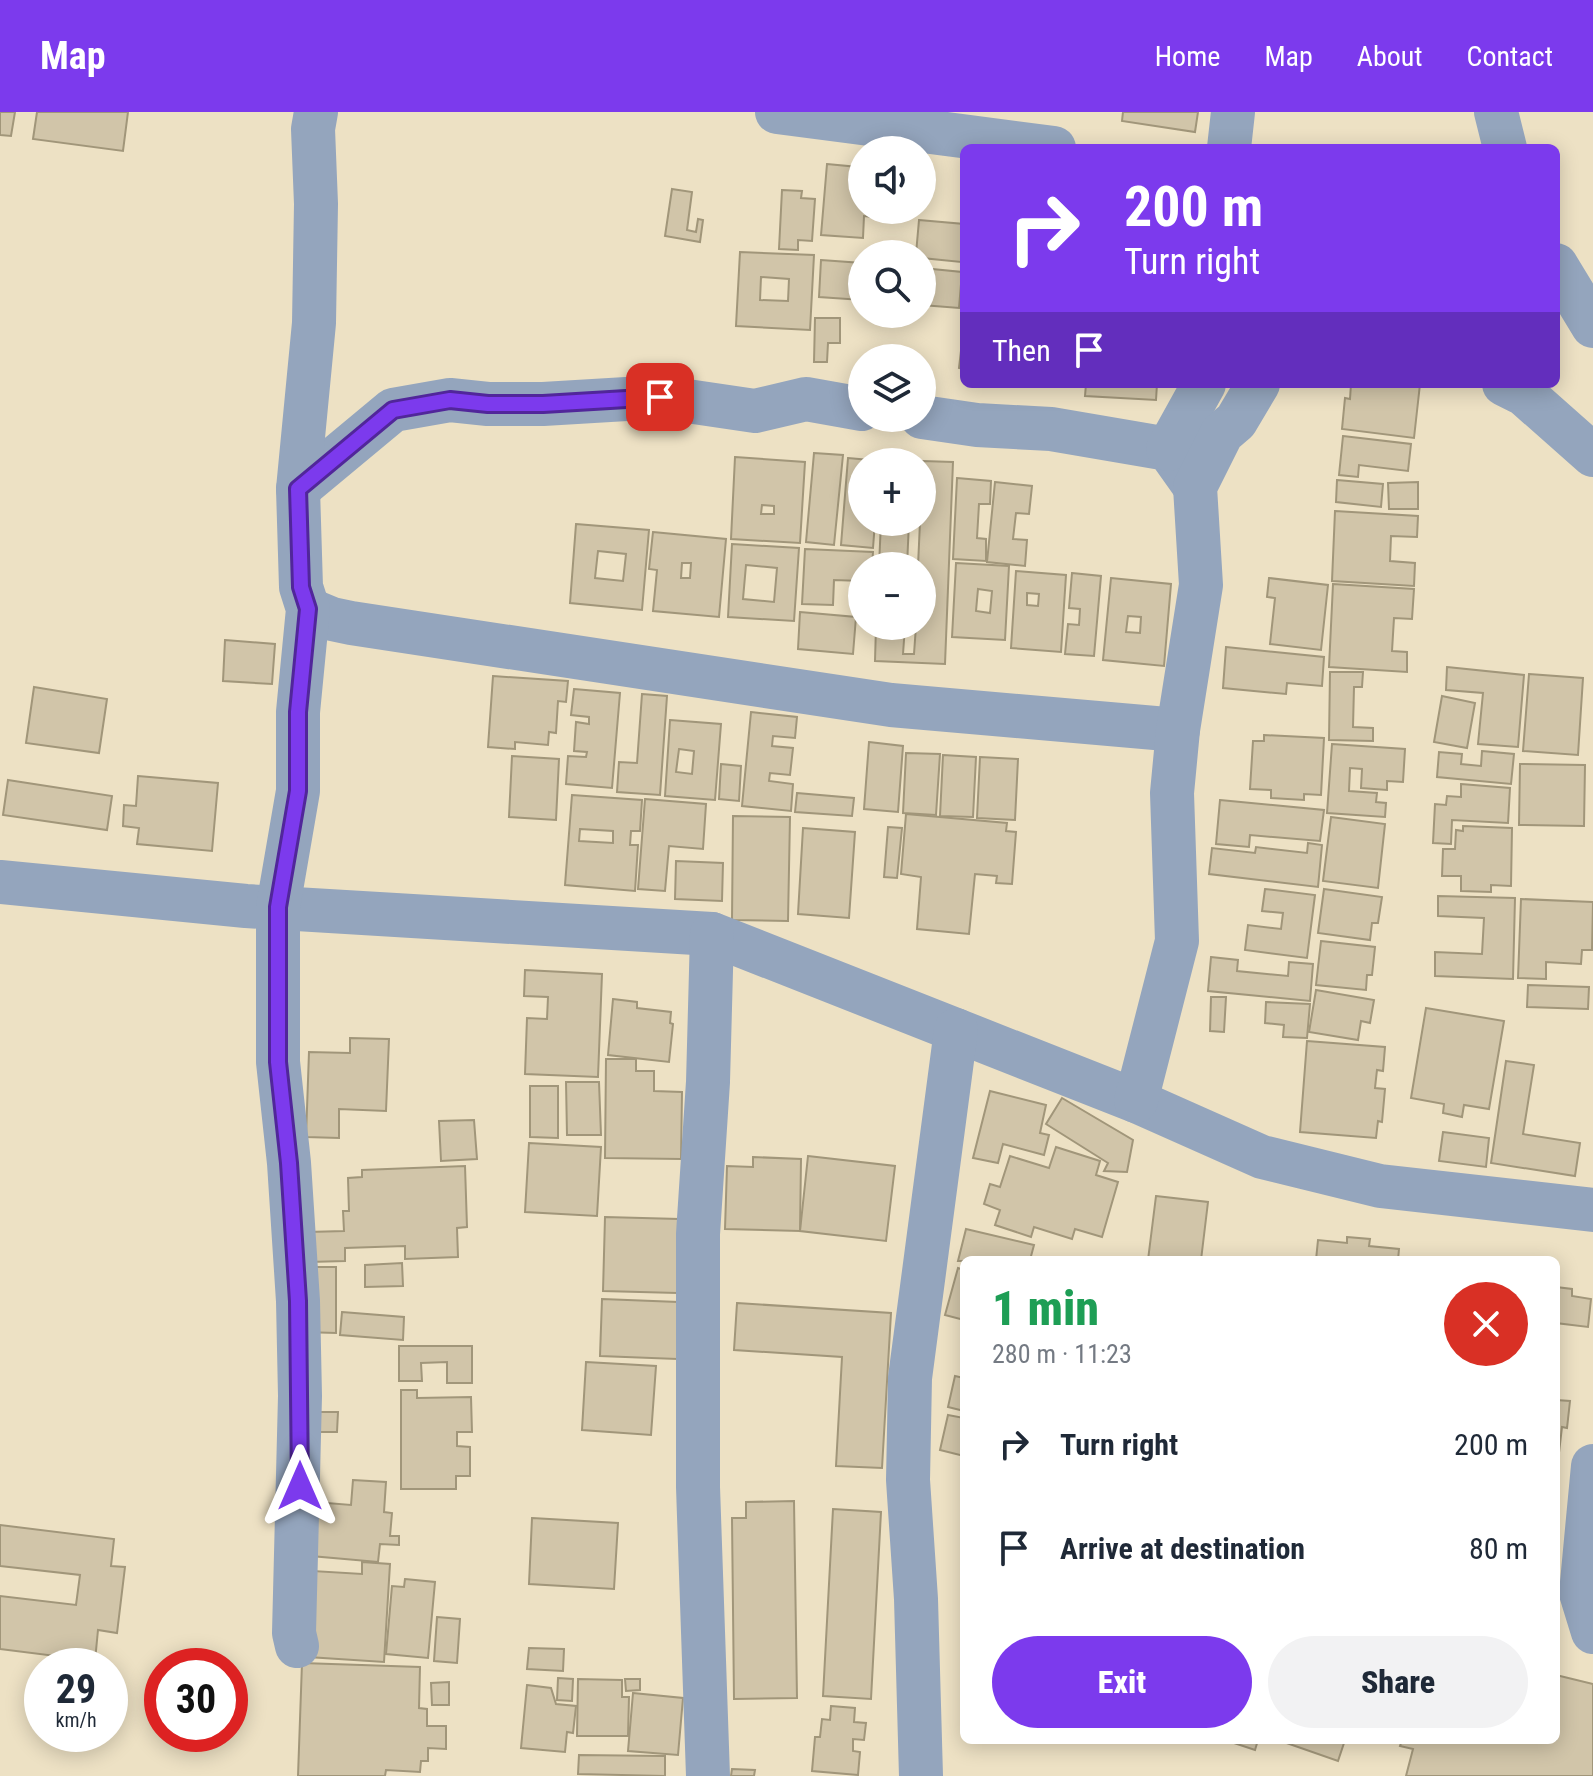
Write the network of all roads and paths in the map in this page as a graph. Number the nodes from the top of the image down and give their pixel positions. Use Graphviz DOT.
graph roads {
  1 [pos="316,112"];
  2 [pos="777,112"];
  3 [pos="1233,112"];
  4 [pos="1496,112"];
  5 [pos="1023,144"];
  6 [pos="1229,144"];
  7 [pos="1504,144"];
  8 [pos="1560,272"];
  9 [pos="1593,326"];
  10 [pos="1202,388"];
  11 [pos="1256,388"];
  12 [pos="1512,388"];
  13 [pos="848,406"];
  14 [pos="936,419"];
  15 [pos="1168,449"];
  16 [pos="1593,455"];
  17 [pos="1195,487"];
  18 [pos="298,489"];
  19 [pos="308,609"];
  20 [pos="1178,730"];
  21 [pos="0,882"];
  22 [pos="278,907"];
  23 [pos="712,934"];
  24 [pos="956,1030"];
  25 [pos="1136,1101"];
  26 [pos="1593,1210"];
  27 [pos="1593,1466"];
  28 [pos="1593,1632"];
  29 [pos="297,1646"];
  30 [pos="708,1776"];
  31 [pos="921,1776"];
  1 -- 18 [label="street"];
  2 -- 5 [label="street"];
  3 -- 6 [label="street"];
  4 -- 7 [label="street"];
  8 -- 9 [label="street"];
  10 -- 15 [label="street"];
  11 -- 17 [label="street"];
  12 -- 16 [label="street"];
  13 -- 18 [label="street"];
  14 -- 15 [label="street"];
  15 -- 17 [label="street"];
  17 -- 20 [label="street"];
  18 -- 19 [label="street"];
  19 -- 20 [label="street"];
  19 -- 22 [label="street"];
  20 -- 25 [label="street"];
  21 -- 22 [label="street"];
  22 -- 23 [label="street"];
  22 -- 29 [label="street"];
  23 -- 24 [label="street"];
  23 -- 30 [label="street"];
  24 -- 25 [label="street"];
  24 -- 31 [label="street"];
  25 -- 26 [label="street"];
  27 -- 28 [label="street"];
}
